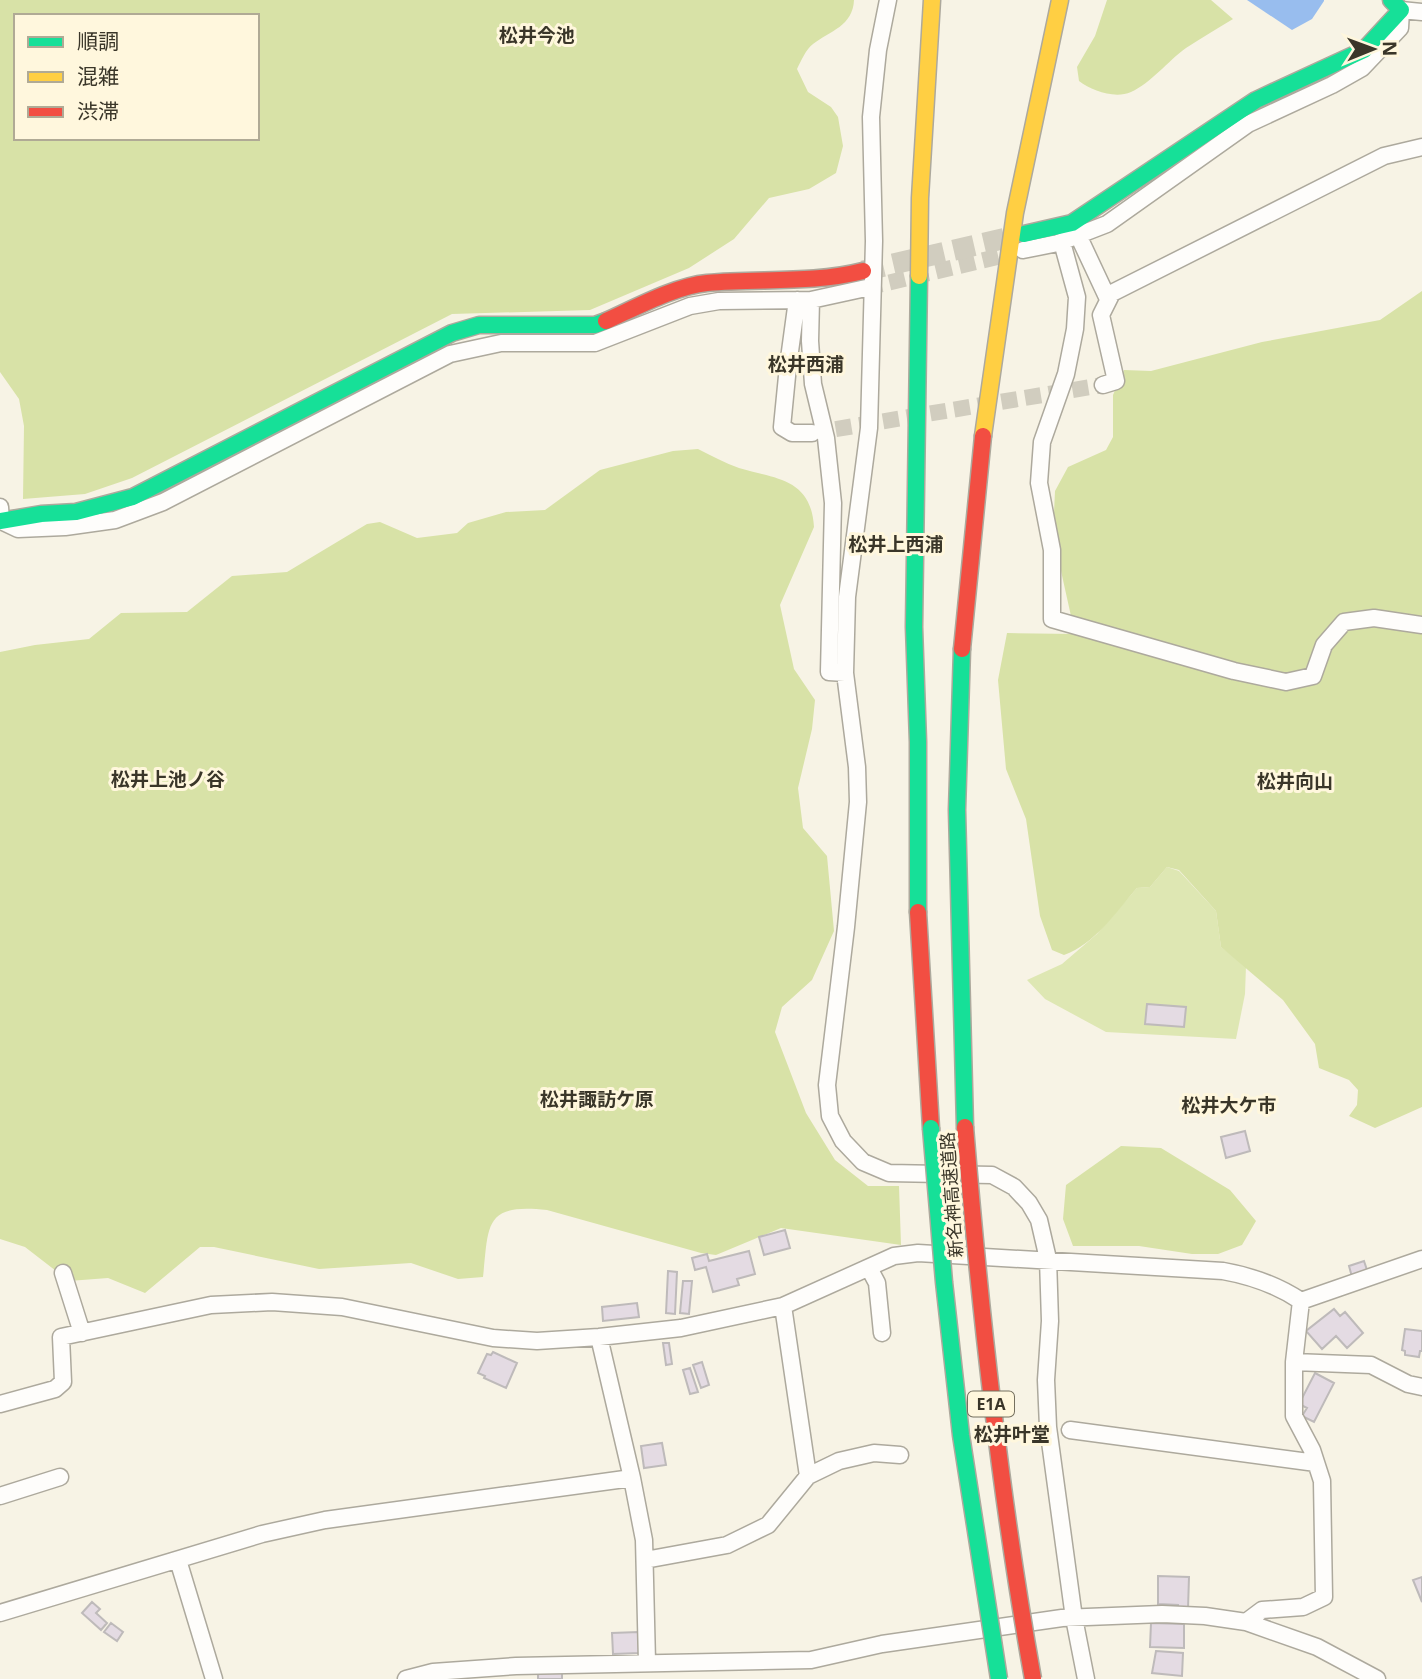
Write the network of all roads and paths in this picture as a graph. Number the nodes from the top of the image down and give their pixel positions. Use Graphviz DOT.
graph roads {
  1 [pos="888,0"];
  2 [pos="932,0"];
  3 [pos="1060,0"];
  4 [pos="1396,5"];
  5 [pos="1422,12"];
  6 [pos="1422,147"];
  7 [pos="1078,235"];
  8 [pos="1024,242"];
  9 [pos="1062,242"];
  10 [pos="863,271"];
  11 [pos="866,288"];
  12 [pos="1108,299"];
  13 [pos="804,300"];
  14 [pos="1103,385"];
  15 [pos="812,433"];
  16 [pos="0,507"];
  17 [pos="0,521"];
  18 [pos="1422,625"];
  19 [pos="845,673"];
  20 [pos="1048,1259"];
  21 [pos="1422,1259"];
  22 [pos="869,1268"];
  23 [pos="63,1273"];
  24 [pos="1301,1301"];
  25 [pos="783,1306"];
  26 [pos="82,1333"];
  27 [pos="882,1333"];
  28 [pos="599,1337"];
  29 [pos="1294,1362"];
  30 [pos="1422,1387"];
  31 [pos="0,1404"];
  32 [pos="1070,1430"];
  33 [pos="900,1455"];
  34 [pos="1316,1463"];
  35 [pos="808,1476"];
  36 [pos="60,1477"];
  37 [pos="632,1478"];
  38 [pos="0,1496"];
  39 [pos="178,1560"];
  40 [pos="645,1560"];
  41 [pos="0,1613"];
  42 [pos="1074,1618"];
  43 [pos="1246,1622"];
  44 [pos="647,1662"];
  45 [pos="214,1679"];
  46 [pos="406,1679"];
  47 [pos="999,1679"];
  48 [pos="1033,1679"];
  49 [pos="1086,1679"];
  50 [pos="1377,1679"];
  1 -- 19 [label="street"];
  2 -- 47 [label="main road, 新名神高速道路 / E1A, bridge"];
  3 -- 48 [label="main road, 新名神高速道路 / E1A, bridge"];
  4 -- 5 [label="street"];
  4 -- 7 [label="street"];
  4 -- 8 [label="main road"];
  6 -- 12 [label="street"];
  7 -- 9 [label="street"];
  7 -- 12 [label="street"];
  8 -- 9 [label="street"];
  9 -- 18 [label="street"];
  10 -- 17 [label="main road"];
  11 -- 13 [label="street"];
  12 -- 14 [label="street"];
  13 -- 15 [label="street"];
  13 -- 17 [label="street"];
  13 -- 19 [label="street"];
  16 -- 17 [label="street"];
  19 -- 20 [label="street"];
  20 -- 22 [label="street"];
  20 -- 24 [label="street"];
  20 -- 42 [label="street"];
  21 -- 24 [label="street"];
  22 -- 25 [label="street"];
  22 -- 27 [label="street"];
  23 -- 26 [label="street"];
  24 -- 29 [label="street"];
  25 -- 28 [label="street"];
  25 -- 35 [label="street"];
  26 -- 28 [label="street"];
  26 -- 31 [label="street"];
  28 -- 37 [label="street"];
  29 -- 30 [label="street"];
  29 -- 34 [label="street"];
  32 -- 34 [label="street"];
  33 -- 35 [label="street"];
  34 -- 43 [label="street"];
  35 -- 40 [label="street"];
  36 -- 38 [label="street"];
  37 -- 39 [label="street"];
  37 -- 40 [label="street"];
  39 -- 41 [label="street"];
  39 -- 45 [label="street"];
  40 -- 44 [label="street"];
  42 -- 43 [label="street"];
  42 -- 44 [label="street"];
  42 -- 49 [label="street"];
  43 -- 50 [label="street"];
  44 -- 46 [label="street"];
}
